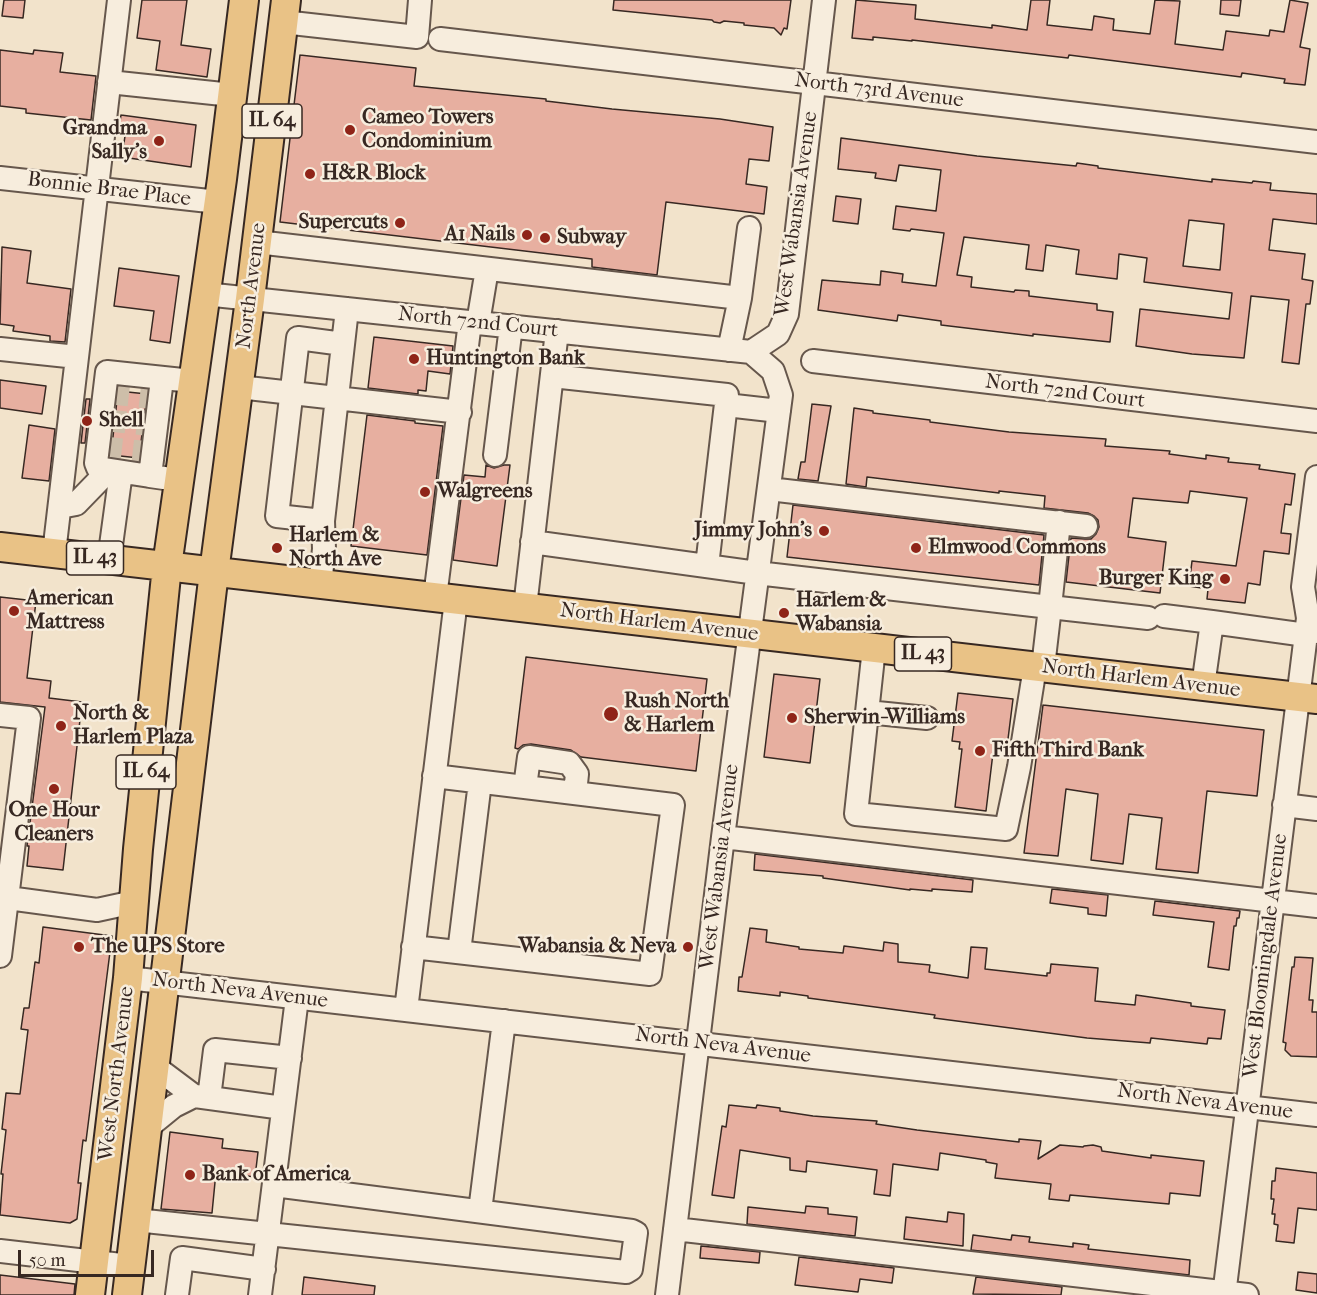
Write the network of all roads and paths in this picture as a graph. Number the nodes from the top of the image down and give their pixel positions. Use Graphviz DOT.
graph roads {
  1 [pos="119,0"];
  2 [pos="243,0"];
  3 [pos="420,0"];
  4 [pos="824,0"];
  5 [pos="285,11"];
  6 [pos="440,39"];
  7 [pos="109,82"];
  8 [pos="814,84"];
  9 [pos="232,95"];
  10 [pos="1317,142"];
  11 [pos="0,178"];
  12 [pos="97,189"];
  13 [pos="218,202"];
  14 [pos="749,228"];
  15 [pos="257,242"];
  16 [pos="486,268"];
  17 [pos="204,294"];
  18 [pos="740,298"];
  19 [pos="250,299"];
  20 [pos="347,309"];
  21 [pos="474,322"];
  22 [pos="511,326"];
  23 [pos="557,331"];
  24 [pos="344,344"];
  25 [pos="0,349"];
  26 [pos="740,351"];
  27 [pos="77,357"];
  28 [pos="813,362"];
  29 [pos="552,376"];
  30 [pos="192,381"];
  31 [pos="239,387"];
  32 [pos="292,394"];
  33 [pos="337,398"];
  34 [pos="726,405"];
  35 [pos="779,411"];
  36 [pos="460,412"];
  37 [pos="153,421"];
  38 [pos="1317,422"];
  39 [pos="495,455"];
  40 [pos="114,472"];
  41 [pos="150,476"];
  42 [pos="1317,477"];
  43 [pos="178,480"];
  44 [pos="769,489"];
  45 [pos="60,507"];
  46 [pos="323,521"];
  47 [pos="1059,522"];
  48 [pos="1086,526"];
  49 [pos="532,542"];
  50 [pos="0,547"];
  51 [pos="54,553"];
  52 [pos="109,560"];
  53 [pos="166,566"];
  54 [pos="707,566"];
  55 [pos="214,572"];
  56 [pos="757,573"];
  57 [pos="320,584"];
  58 [pos="446,599"];
  59 [pos="525,607"];
  60 [pos="1050,607"];
  61 [pos="1312,621"];
  62 [pos="1212,622"];
  63 [pos="750,633"];
  64 [pos="874,648"];
  65 [pos="1039,667"];
  66 [pos="1203,686"];
  67 [pos="1307,698"];
  68 [pos="867,712"];
  69 [pos="0,715"];
  70 [pos="927,718"];
  71 [pos="434,776"];
  72 [pos="480,782"];
  73 [pos="525,787"];
  74 [pos="575,794"];
  75 [pos="1284,805"];
  76 [pos="1317,808"];
  77 [pos="723,837"];
  78 [pos="8,898"];
  79 [pos="1273,901"];
  80 [pos="1317,906"];
  81 [pos="133,915"];
  82 [pos="412,947"];
  83 [pos="459,952"];
  84 [pos="0,957"];
  85 [pos="128,978"];
  86 [pos="165,982"];
  87 [pos="297,998"];
  88 [pos="406,1010"];
  89 [pos="504,1021"];
  90 [pos="698,1043"];
  91 [pos="290,1058"];
  92 [pos="154,1066"];
  93 [pos="201,1097"];
  94 [pos="1247,1107"];
  95 [pos="283,1108"];
  96 [pos="1317,1115"];
  97 [pos="147,1128"];
  98 [pos="274,1185"];
  99 [pos="480,1211"];
  100 [pos="136,1220"];
  101 [pos="675,1229"];
  102 [pos="268,1233"];
  103 [pos="0,1251"];
  104 [pos="94,1262"];
  105 [pos="130,1266"];
  106 [pos="258,1268"];
  107 [pos="1224,1294"];
  108 [pos="90,1295"];
  109 [pos="127,1295"];
  110 [pos="177,1295"];
  111 [pos="249,1295"];
  112 [pos="260,1295"];
  113 [pos="667,1295"];
  114 [pos="1247,1295"];
  1 -- 7 [label="street"];
  2 -- 9 [label="main road, IL 64"];
  3 -- 5 [label="street"];
  4 -- 8 [label="street, West Wabansia Avenue"];
  5 -- 15 [label="main road, North Avenue / IL 64"];
  6 -- 8 [label="street, North 73rd Avenue"];
  7 -- 9 [label="street"];
  7 -- 12 [label="street"];
  8 -- 10 [label="street, North 73rd Avenue"];
  8 -- 26 [label="street, West Wabansia Avenue"];
  9 -- 13 [label="main road, IL 64"];
  11 -- 12 [label="street, Bonnie Brae Place"];
  12 -- 13 [label="street, Bonnie Brae Place"];
  12 -- 27 [label="street"];
  13 -- 17 [label="main road, IL 64"];
  14 -- 18 [label="street"];
  15 -- 16 [label="street"];
  15 -- 19 [label="main road, North Avenue / IL 64"];
  16 -- 18 [label="street"];
  16 -- 21 [label="street"];
  17 -- 19 [label="street, North 72nd Court"];
  17 -- 30 [label="main road, IL 64"];
  18 -- 26 [label="street"];
  19 -- 20 [label="street, North 72nd Court"];
  19 -- 31 [label="main road, North Avenue / IL 64"];
  20 -- 21 [label="street, North 72nd Court"];
  20 -- 24 [label="street"];
  21 -- 22 [label="street, North 72nd Court"];
  21 -- 36 [label="street"];
  22 -- 23 [label="street, North 72nd Court"];
  22 -- 39 [label="street"];
  23 -- 26 [label="street, North 72nd Court"];
  23 -- 29 [label="street"];
  24 -- 32 [label="street"];
  24 -- 33 [label="street"];
  25 -- 27 [label="street"];
  26 -- 35 [label="street, West Wabansia Avenue"];
  27 -- 45 [label="street"];
  28 -- 38 [label="street, North 72nd Court"];
  29 -- 34 [label="street"];
  29 -- 49 [label="street"];
  30 -- 37 [label="street"];
  30 -- 43 [label="main road, IL 64"];
  31 -- 32 [label="street"];
  31 -- 55 [label="main road, North Avenue / IL 64"];
  32 -- 33 [label="street"];
  32 -- 46 [label="street"];
  33 -- 36 [label="street"];
  33 -- 46 [label="street"];
  34 -- 35 [label="street"];
  34 -- 54 [label="street"];
  35 -- 44 [label="street, West Wabansia Avenue"];
  36 -- 58 [label="street"];
  37 -- 40 [label="street"];
  37 -- 41 [label="street"];
  40 -- 41 [label="street"];
  40 -- 45 [label="street"];
  40 -- 52 [label="street"];
  41 -- 43 [label="street"];
  42 -- 61 [label="street, West Bloomingdale Avenue"];
  43 -- 53 [label="main road, IL 64"];
  44 -- 47 [label="street"];
  44 -- 56 [label="street, West Wabansia Avenue"];
  45 -- 51 [label="street"];
  46 -- 57 [label="street"];
  47 -- 48 [label="street"];
  47 -- 60 [label="street"];
  49 -- 54 [label="street"];
  49 -- 59 [label="street"];
  50 -- 51 [label="main road, North Harlem Avenue / IL 43"];
  51 -- 52 [label="main road, North Harlem Avenue / IL 43"];
  52 -- 53 [label="main road, North Harlem Avenue / IL 43"];
  53 -- 55 [label="main road, North Harlem Avenue / IL 43"];
  53 -- 81 [label="main road, West North Avenue / IL 64"];
  54 -- 56 [label="street"];
  55 -- 57 [label="main road, North Harlem Avenue / IL 43"];
  55 -- 86 [label="main road, West North Avenue / IL 64"];
  56 -- 60 [label="street"];
  56 -- 63 [label="street, West Wabansia Avenue"];
  57 -- 58 [label="main road, North Harlem Avenue / IL 43"];
  58 -- 59 [label="main road, North Harlem Avenue / IL 43"];
  58 -- 71 [label="street"];
  59 -- 63 [label="main road, North Harlem Avenue / IL 43"];
  60 -- 62 [label="street"];
  60 -- 65 [label="street"];
  61 -- 62 [label="street"];
  61 -- 67 [label="street, West Bloomingdale Avenue"];
  62 -- 66 [label="street"];
  63 -- 64 [label="main road, North Harlem Avenue / IL 43"];
  63 -- 77 [label="street, West Wabansia Avenue"];
  64 -- 65 [label="main road, North Harlem Avenue / IL 43"];
  64 -- 68 [label="street"];
  65 -- 66 [label="main road, North Harlem Avenue / IL 43"];
  65 -- 68 [label="street"];
  66 -- 67 [label="main road, North Harlem Avenue / IL 43"];
  67 -- 75 [label="street, West Bloomingdale Avenue"];
  68 -- 70 [label="street"];
  69 -- 78 [label="street"];
  71 -- 72 [label="street"];
  71 -- 82 [label="street"];
  72 -- 73 [label="street"];
  72 -- 83 [label="street"];
  73 -- 74 [label="street"];
  73 -- 74 [label="street"];
  74 -- 83 [label="street"];
  75 -- 76 [label="street"];
  75 -- 79 [label="street, West Bloomingdale Avenue"];
  77 -- 79 [label="street"];
  77 -- 90 [label="street, West Wabansia Avenue"];
  78 -- 81 [label="street"];
  78 -- 84 [label="street"];
  79 -- 80 [label="street"];
  79 -- 94 [label="street, West Bloomingdale Avenue"];
  81 -- 85 [label="main road, West North Avenue / IL 64"];
  82 -- 83 [label="street"];
  82 -- 88 [label="street"];
  85 -- 86 [label="street, North Neva Avenue"];
  85 -- 104 [label="main road, West North Avenue / IL 64"];
  86 -- 87 [label="street, North Neva Avenue"];
  86 -- 92 [label="main road, West North Avenue / IL 64"];
  87 -- 88 [label="street, North Neva Avenue"];
  87 -- 91 [label="street"];
  88 -- 89 [label="street, North Neva Avenue"];
  89 -- 90 [label="street, North Neva Avenue"];
  89 -- 99 [label="street"];
  90 -- 94 [label="street, North Neva Avenue"];
  90 -- 101 [label="street, West Wabansia Avenue"];
  91 -- 93 [label="street"];
  91 -- 95 [label="street"];
  92 -- 93 [label="street"];
  92 -- 97 [label="main road, West North Avenue / IL 64"];
  93 -- 95 [label="street"];
  93 -- 97 [label="street"];
  94 -- 96 [label="street, North Neva Avenue"];
  94 -- 107 [label="street, West Bloomingdale Avenue"];
  95 -- 98 [label="street"];
  97 -- 100 [label="main road, West North Avenue / IL 64"];
  98 -- 99 [label="street"];
  98 -- 102 [label="street"];
  99 -- 102 [label="street"];
  100 -- 102 [label="street"];
  100 -- 105 [label="main road, West North Avenue / IL 64"];
  101 -- 107 [label="street"];
  101 -- 113 [label="street, West Wabansia Avenue"];
  102 -- 106 [label="street"];
  103 -- 104 [label="street"];
  104 -- 105 [label="street"];
  104 -- 108 [label="main road, West North Avenue / IL 64"];
  105 -- 109 [label="main road, West North Avenue / IL 64"];
  106 -- 110 [label="street"];
  106 -- 111 [label="street"];
  106 -- 112 [label="street"];
  107 -- 114 [label="street"];
}
